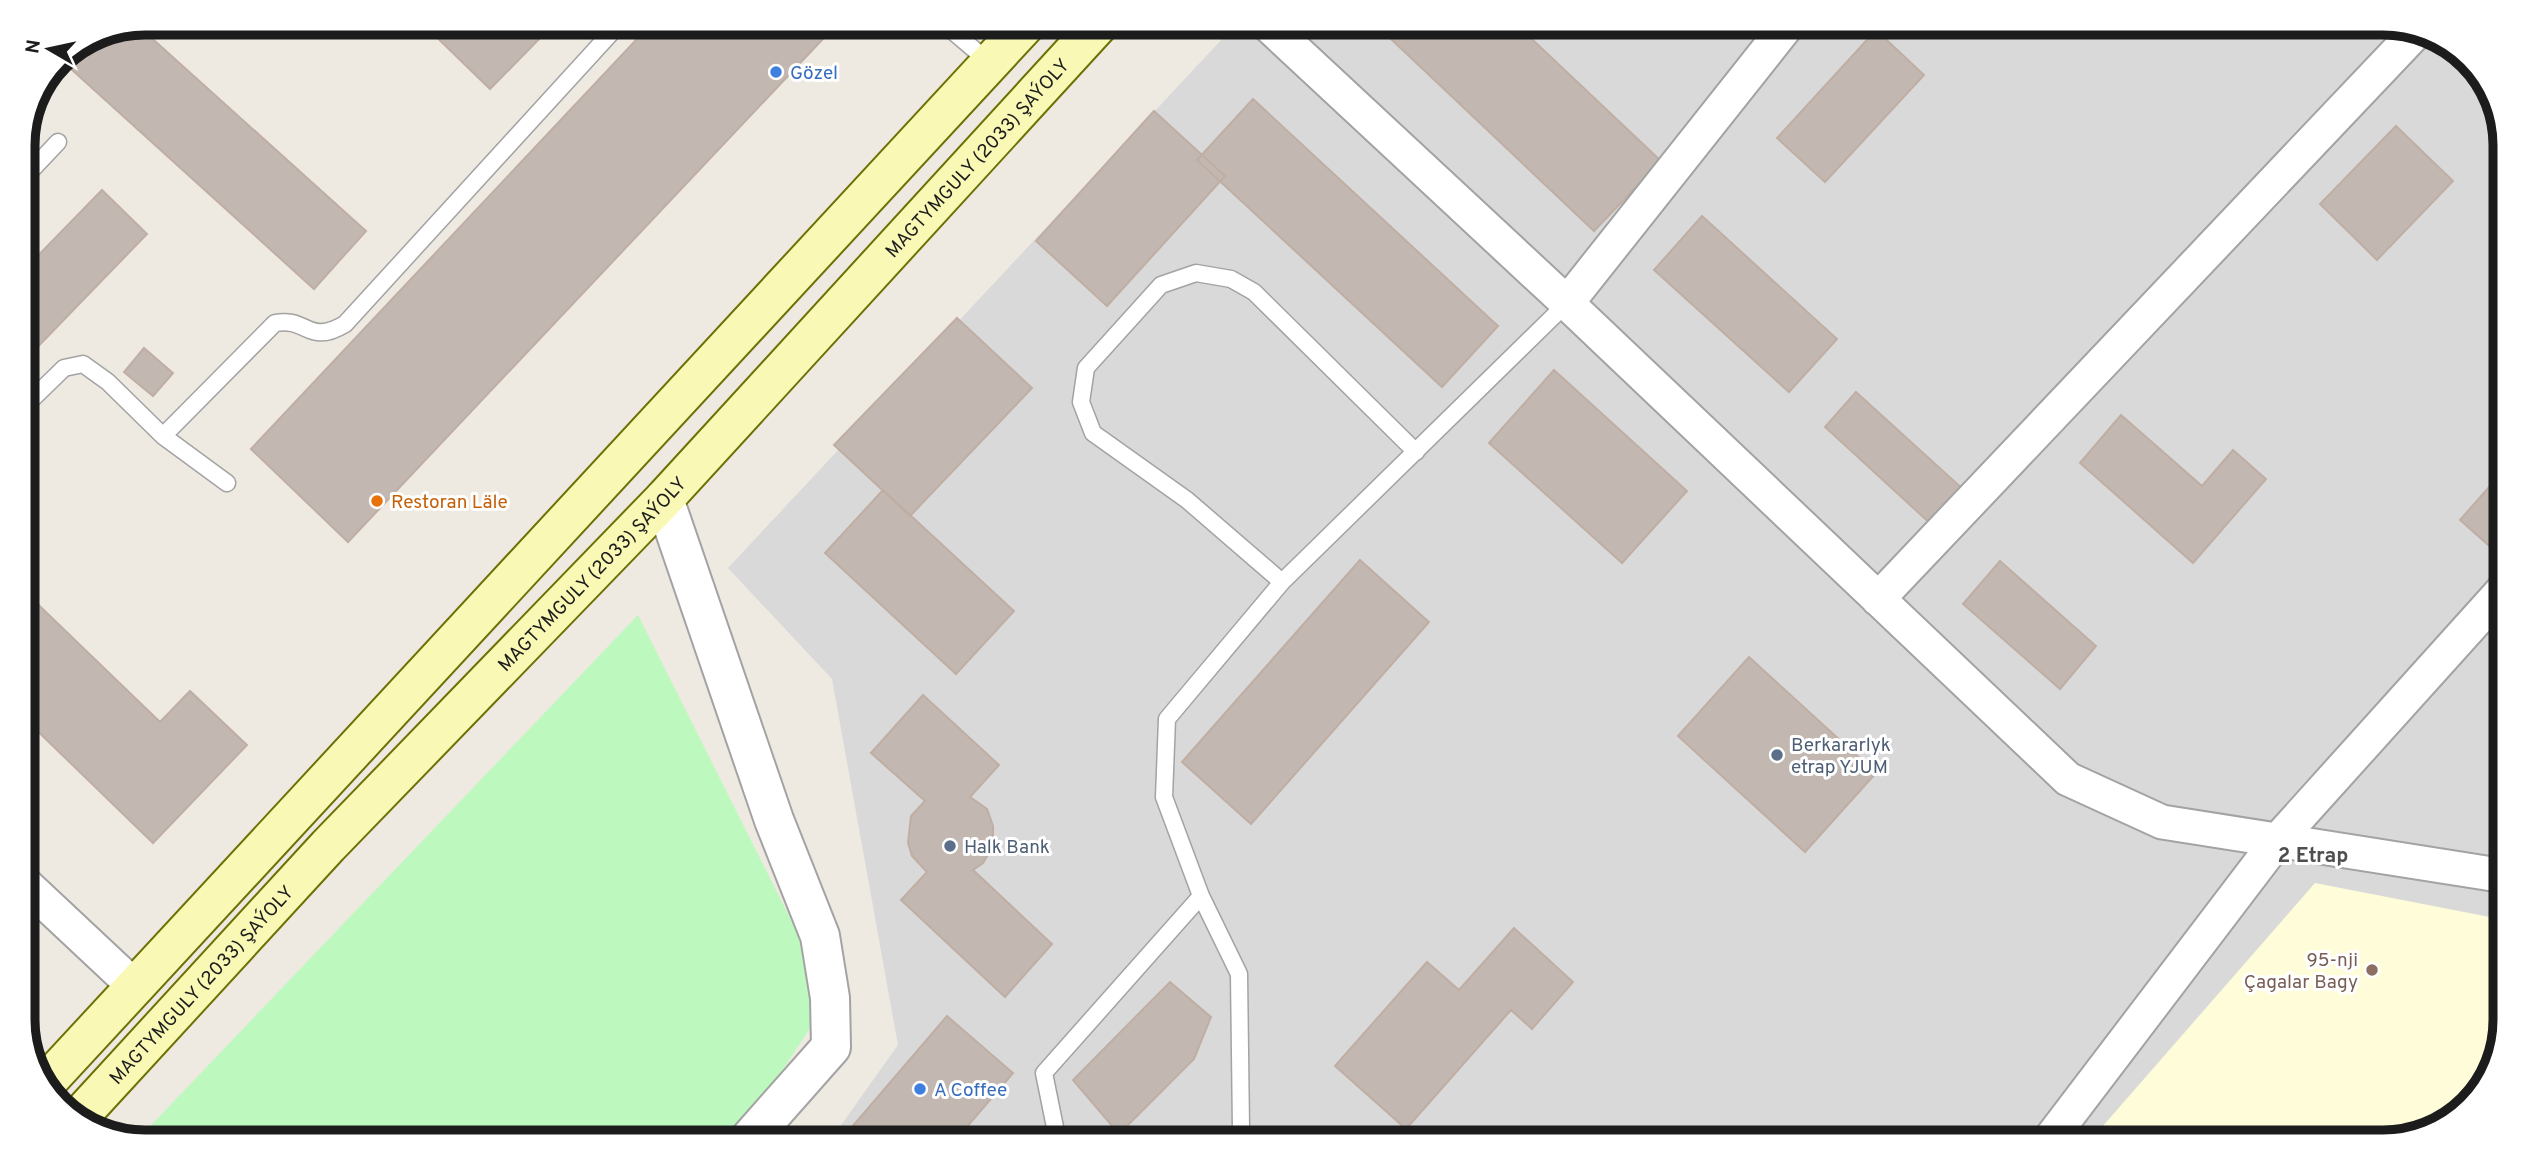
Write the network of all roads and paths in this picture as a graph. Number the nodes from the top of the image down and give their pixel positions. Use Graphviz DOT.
graph roads {
  1 [pos="609,35"];
  2 [pos="957,35"];
  3 [pos="1015,35"];
  4 [pos="1089,35"];
  5 [pos="1279,35"];
  6 [pos="1779,35"];
  7 [pos="2410,38"];
  8 [pos="989,62"];
  9 [pos="58,142"];
  10 [pos="35,166"];
  11 [pos="1567,303"];
  12 [pos="35,396"];
  13 [pos="163,436"];
  14 [pos="1416,452"];
  15 [pos="227,483"];
  16 [pos="664,499"];
  17 [pos="1282,582"];
  18 [pos="1878,599"];
  19 [pos="2493,601"];
  20 [pos="2277,841"];
  21 [pos="2493,874"];
  22 [pos="35,893"];
  23 [pos="1201,896"];
  24 [pos="134,986"];
  25 [pos="51,1077"];
  26 [pos="84,1111"];
  27 [pos="758,1130"];
  28 [pos="1056,1130"];
  29 [pos="1240,1130"];
  30 [pos="2057,1130"];
  1 -- 13 [label="lane"];
  2 -- 8 [label="lane"];
  3 -- 8 [label="main road"];
  4 -- 16 [label="main road, MAGTYMGULY (2033) ŞAÝOLY"];
  5 -- 11 [label="street"];
  6 -- 11 [label="street"];
  7 -- 18 [label="street"];
  8 -- 24 [label="main road"];
  9 -- 10 [label="lane"];
  11 -- 14 [label="lane"];
  11 -- 18 [label="street"];
  12 -- 13 [label="lane"];
  13 -- 15 [label="lane"];
  14 -- 17 [label="lane"];
  14 -- 17 [label="lane"];
  16 -- 26 [label="main road, MAGTYMGULY (2033) ŞAÝOLY"];
  16 -- 27 [label="street"];
  17 -- 23 [label="lane"];
  18 -- 20 [label="street"];
  19 -- 20 [label="street"];
  20 -- 21 [label="street"];
  20 -- 30 [label="street"];
  22 -- 24 [label="street"];
  23 -- 28 [label="lane"];
  23 -- 29 [label="lane"];
  24 -- 25 [label="main road"];
}
